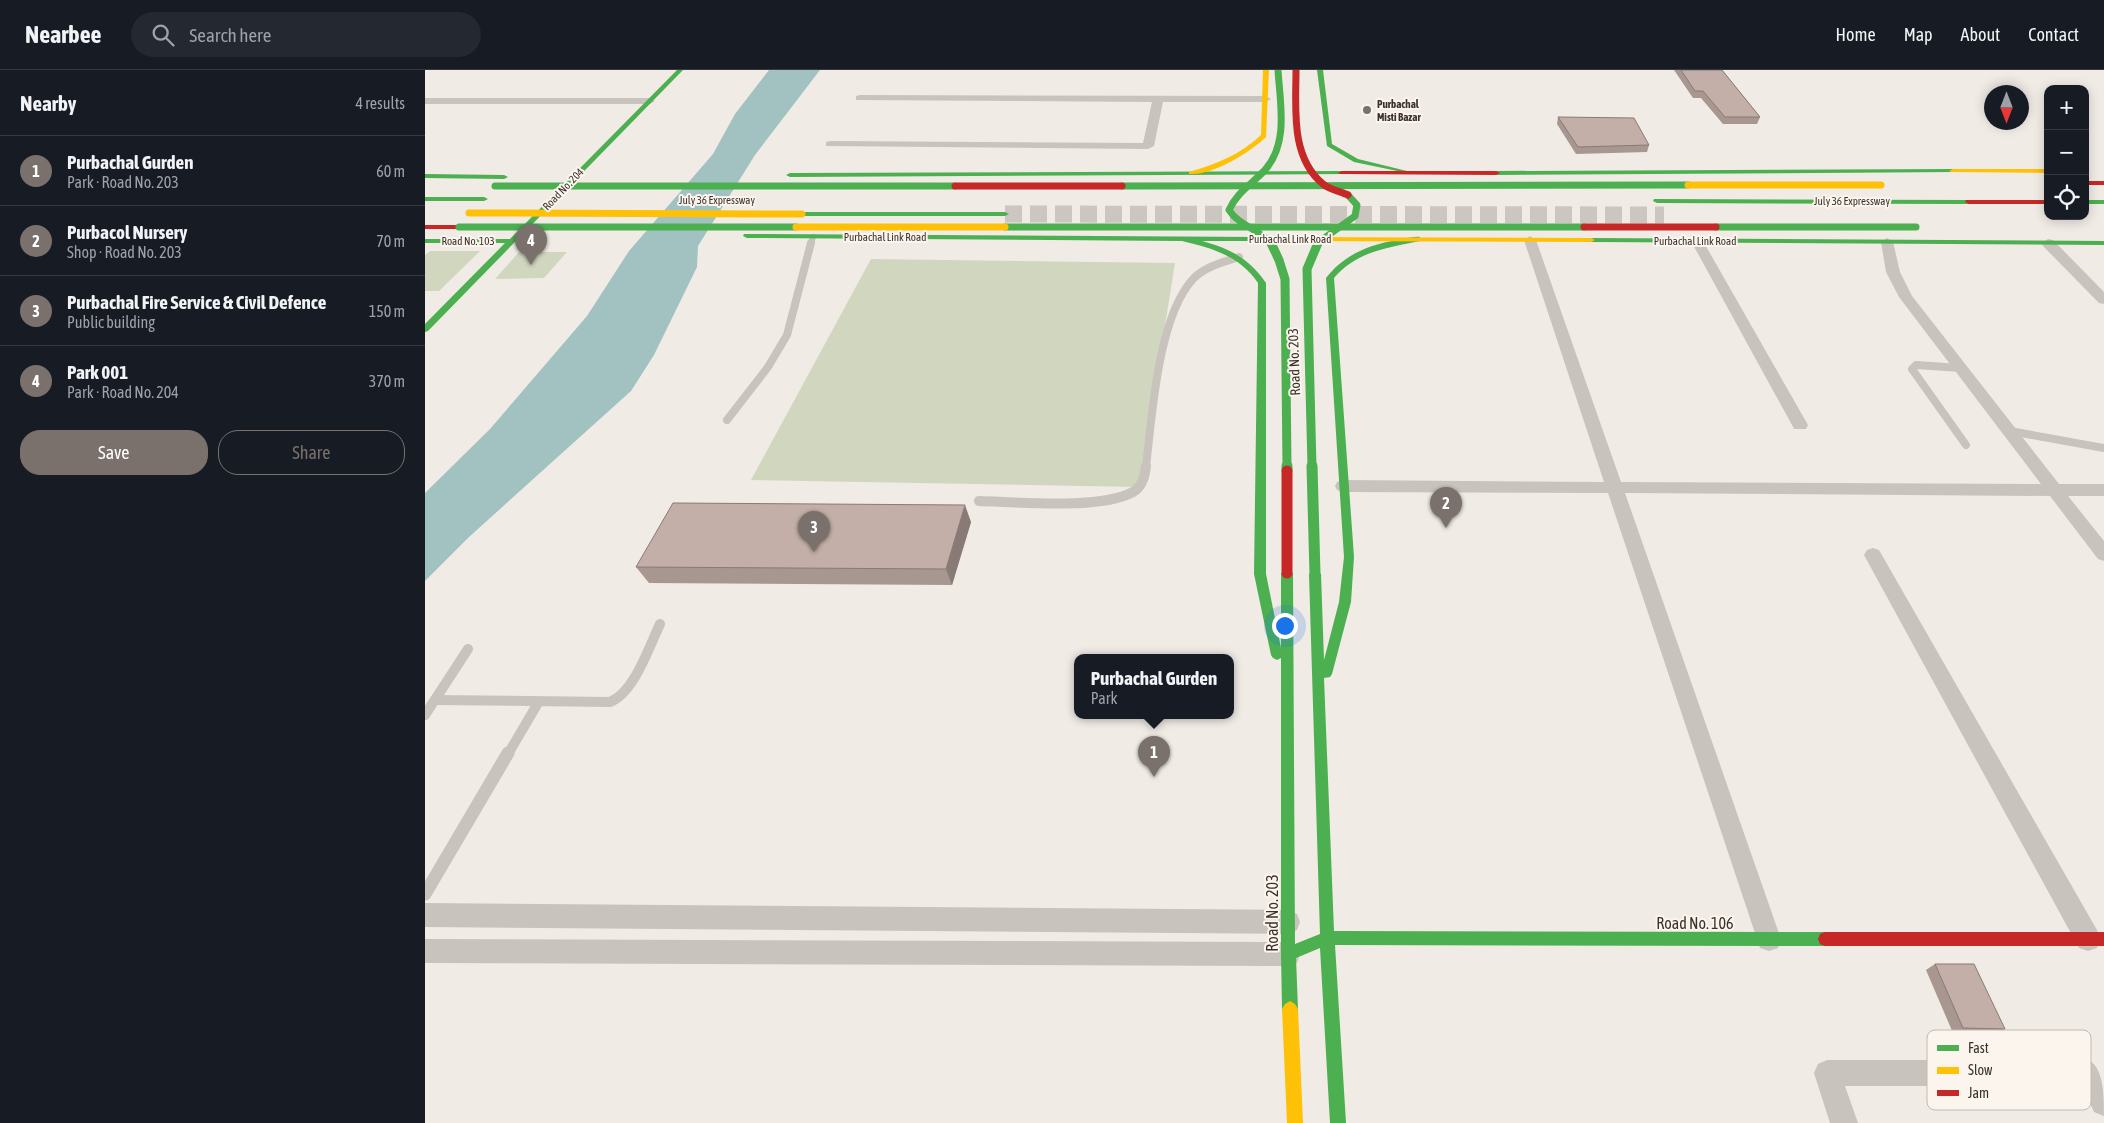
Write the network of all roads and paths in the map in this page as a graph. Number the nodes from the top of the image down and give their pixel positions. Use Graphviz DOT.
graph roads {
  1 [pos="666,70"];
  2 [pos="680,70"];
  3 [pos="1266,70"];
  4 [pos="1278,70"];
  5 [pos="1296,70"];
  6 [pos="1321,70"];
  7 [pos="861,98"];
  8 [pos="425,100"];
  9 [pos="1158,100"];
  10 [pos="1266,100"];
  11 [pos="636,101"];
  12 [pos="650,101"];
  13 [pos="830,144"];
  14 [pos="2044,171"];
  15 [pos="1405,172"];
  16 [pos="1191,173"];
  17 [pos="425,176"];
  18 [pos="2089,183"];
  19 [pos="2104,183"];
  20 [pos="1885,185"];
  21 [pos="425,186"];
  22 [pos="1160,186"];
  23 [pos="1250,186"];
  24 [pos="1324,186"];
  25 [pos="1423,186"];
  26 [pos="1184,195"];
  27 [pos="1395,197"];
  28 [pos="425,199"];
  29 [pos="489,199"];
  30 [pos="534,200"];
  31 [pos="573,200"];
  32 [pos="1657,201"];
  33 [pos="2044,202"];
  34 [pos="2089,202"];
  35 [pos="2104,202"];
  36 [pos="465,213"];
  37 [pos="1005,214"];
  38 [pos="1182,214"];
  39 [pos="1663,215"];
  40 [pos="1811,215"];
  41 [pos="1397,217"];
  42 [pos="425,227"];
  43 [pos="476,227"];
  44 [pos="1147,227"];
  45 [pos="1251,227"];
  46 [pos="1341,227"];
  47 [pos="1434,227"];
  48 [pos="1920,227"];
  49 [pos="813,237"];
  50 [pos="1179,238"];
  51 [pos="1417,239"];
  52 [pos="1530,240"];
  53 [pos="425,241"];
  54 [pos="1697,241"];
  55 [pos="496,242"];
  56 [pos="511,242"];
  57 [pos="1887,242"];
  58 [pos="2048,243"];
  59 [pos="2104,243"];
  60 [pos="1239,257"];
  61 [pos="2104,300"];
  62 [pos="431,305"];
  63 [pos="425,329"];
  64 [pos="1961,368"];
  65 [pos="727,420"];
  66 [pos="1800,425"];
  67 [pos="2010,431"];
  68 [pos="1966,445"];
  69 [pos="2104,448"];
  70 [pos="1343,486"];
  71 [pos="1614,488"];
  72 [pos="2054,490"];
  73 [pos="2104,490"];
  74 [pos="979,501"];
  75 [pos="2104,554"];
  76 [pos="1873,555"];
  77 [pos="1264,602"];
  78 [pos="1316,602"];
  79 [pos="659,624"];
  80 [pos="467,649"];
  81 [pos="435,700"];
  82 [pos="1287,702"];
  83 [pos="538,703"];
  84 [pos="1319,703"];
  85 [pos="425,715"];
  86 [pos="425,894"];
  87 [pos="425,915"];
  88 [pos="1301,927"];
  89 [pos="1327,938"];
  90 [pos="1769,939"];
  91 [pos="2096,939"];
  92 [pos="425,952"];
  93 [pos="1288,954"];
  94 [pos="1927,1073"];
  95 [pos="2091,1077"];
  96 [pos="2104,1102"];
  97 [pos="1295,1123"];
  98 [pos="1339,1123"];
  99 [pos="1844,1123"];
  1 -- 11 [label="main road, Road No. 204"];
  2 -- 12 [label="main road, Road No. 204"];
  3 -- 10 [label="main road"];
  4 -- 23 [label="main road, Road No. 203, bridge"];
  5 -- 24 [label="main road, bridge"];
  6 -- 15 [label="main road"];
  7 -- 9 [label="street"];
  8 -- 11 [label="street"];
  9 -- 10 [label="street"];
  9 -- 13 [label="street"];
  10 -- 16 [label="main road"];
  11 -- 12 [label="street"];
  11 -- 55 [label="main road, Road No. 204"];
  12 -- 56 [label="main road, Road No. 204"];
  14 -- 15 [label="main road"];
  15 -- 16 [label="main road"];
  16 -- 17 [label="main road"];
  18 -- 19 [label="main road"];
  20 -- 25 [label="main road, bridge"];
  21 -- 22 [label="main road, bridge"];
  22 -- 23 [label="main road, bridge"];
  22 -- 26 [label="main road"];
  23 -- 24 [label="main road, bridge"];
  23 -- 45 [label="main road, Road No. 203, bridge"];
  24 -- 25 [label="main road, bridge"];
  24 -- 46 [label="main road, Road No. 203, bridge"];
  25 -- 27 [label="main road, bridge"];
  28 -- 29 [label="main road"];
  30 -- 31 [label="main road"];
  32 -- 33 [label="main road, July 36 Expressway"];
  34 -- 35 [label="main road"];
  36 -- 37 [label="main road, July 36 Expressway, bridge"];
  38 -- 44 [label="main road, bridge"];
  39 -- 40 [label="main road, July 36 Expressway"];
  41 -- 47 [label="main road, bridge"];
  42 -- 43 [label="main road, bridge"];
  43 -- 44 [label="main road, bridge"];
  43 -- 49 [label="main road, Purbachal Link Road, bridge"];
  44 -- 45 [label="main road, bridge"];
  45 -- 46 [label="main road, bridge"];
  45 -- 78 [label="main road, Road No. 203, bridge"];
  46 -- 47 [label="main road, bridge"];
  46 -- 78 [label="main road, Road No. 203, bridge"];
  47 -- 48 [label="main road, bridge"];
  49 -- 50 [label="main road, Purbachal Link Road"];
  49 -- 65 [label="lane"];
  50 -- 51 [label="main road, Purbachal Link Road"];
  50 -- 60 [label="main road, Road No. 203"];
  51 -- 52 [label="main road, Purbachal Link Road"];
  51 -- 70 [label="main road, Road No. 203"];
  52 -- 54 [label="main road, Purbachal Link Road"];
  52 -- 71 [label="street"];
  53 -- 55 [label="main road, Road No. 103"];
  54 -- 57 [label="main road, Purbachal Link Road"];
  54 -- 66 [label="street"];
  55 -- 56 [label="main road, Road No. 103"];
  55 -- 62 [label="main road, Road No. 204"];
  56 -- 63 [label="main road, Road No. 204"];
  57 -- 58 [label="main road, Purbachal Link Road"];
  57 -- 64 [label="street"];
  58 -- 59 [label="main road, Purbachal Link Road"];
  58 -- 61 [label="street"];
  60 -- 74 [label="lane"];
  60 -- 77 [label="main road, Road No. 203"];
  64 -- 67 [label="street"];
  64 -- 68 [label="lane"];
  67 -- 69 [label="lane"];
  67 -- 72 [label="street"];
  70 -- 71 [label="street"];
  70 -- 78 [label="main road, Road No. 203"];
  71 -- 72 [label="street"];
  71 -- 90 [label="street"];
  72 -- 73 [label="street"];
  72 -- 75 [label="street"];
  76 -- 91 [label="street"];
  77 -- 78 [label="main road"];
  77 -- 82 [label="main road, Road No. 203"];
  78 -- 82 [label="main road, Road No. 203"];
  78 -- 84 [label="main road, Road No. 203"];
  78 -- 84 [label="main road, Road No. 203"];
  79 -- 83 [label="lane"];
  80 -- 81 [label="lane"];
  81 -- 83 [label="lane"];
  81 -- 85 [label="lane"];
  82 -- 88 [label="main road, Road No. 203"];
  83 -- 86 [label="lane"];
  84 -- 89 [label="main road, Road No. 203"];
  87 -- 88 [label="street"];
  88 -- 89 [label="main road"];
  88 -- 93 [label="main road, Road No. 203"];
  89 -- 90 [label="main road, Road No. 106"];
  89 -- 93 [label="main road, Road No. 106"];
  89 -- 98 [label="main road, Road No. 203"];
  90 -- 91 [label="main road, Road No. 106"];
  92 -- 93 [label="street"];
  93 -- 97 [label="main road, Road No. 203"];
  94 -- 99 [label="street"];
  95 -- 96 [label="street"];
}
